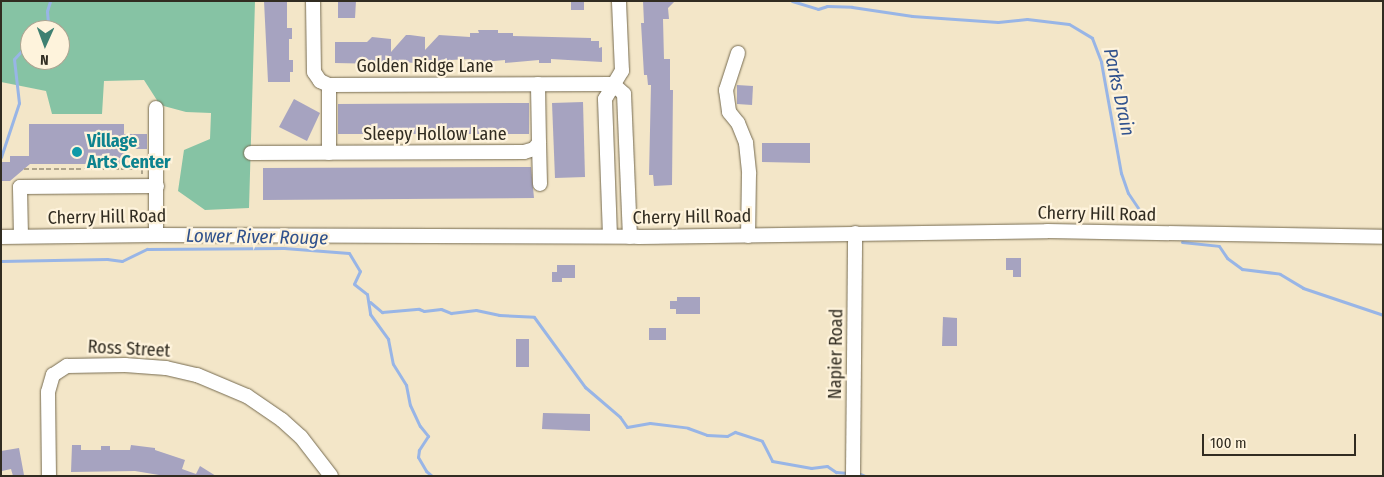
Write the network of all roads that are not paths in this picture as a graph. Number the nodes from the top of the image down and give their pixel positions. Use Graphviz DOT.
graph roads {
  1 [pos="314,1"];
  2 [pos="620,1"];
  3 [pos="738,53"];
  4 [pos="538,84"];
  5 [pos="613,84"];
  6 [pos="329,85"];
  7 [pos="156,108"];
  8 [pos="539,143"];
  9 [pos="251,153"];
  10 [pos="329,153"];
  11 [pos="627,153"];
  12 [pos="607,154"];
  13 [pos="540,184"];
  14 [pos="157,186"];
  15 [pos="855,233"];
  16 [pos="156,235"];
  17 [pos="21,236"];
  18 [pos="610,236"];
  19 [pos="748,236"];
  20 [pos="1,237"];
  21 [pos="630,237"];
  22 [pos="1383,238"];
  23 [pos="49,476"];
  24 [pos="331,476"];
  25 [pos="853,476"];
  1 -- 6 [label="street"];
  2 -- 5 [label="street"];
  3 -- 19 [label="street"];
  4 -- 5 [label="street, Golden Ridge Lane"];
  4 -- 6 [label="street, Golden Ridge Lane"];
  4 -- 8 [label="street"];
  5 -- 11 [label="street"];
  5 -- 12 [label="street"];
  6 -- 10 [label="street"];
  7 -- 14 [label="street"];
  8 -- 10 [label="street, Sleepy Hollow Lane"];
  8 -- 13 [label="street"];
  9 -- 10 [label="street, Sleepy Hollow Lane"];
  11 -- 12 [label="street"];
  11 -- 21 [label="street"];
  12 -- 18 [label="street"];
  14 -- 16 [label="street"];
  14 -- 17 [label="street"];
  15 -- 19 [label="street, Cherry Hill Road"];
  15 -- 22 [label="street, Cherry Hill Road"];
  15 -- 25 [label="street, Napier Road"];
  16 -- 17 [label="street, Cherry Hill Road"];
  16 -- 18 [label="street, Cherry Hill Road"];
  17 -- 20 [label="street, Cherry Hill Road"];
  18 -- 21 [label="street, Cherry Hill Road"];
  19 -- 21 [label="street, Cherry Hill Road"];
  23 -- 24 [label="street, Ross Street"];
}
